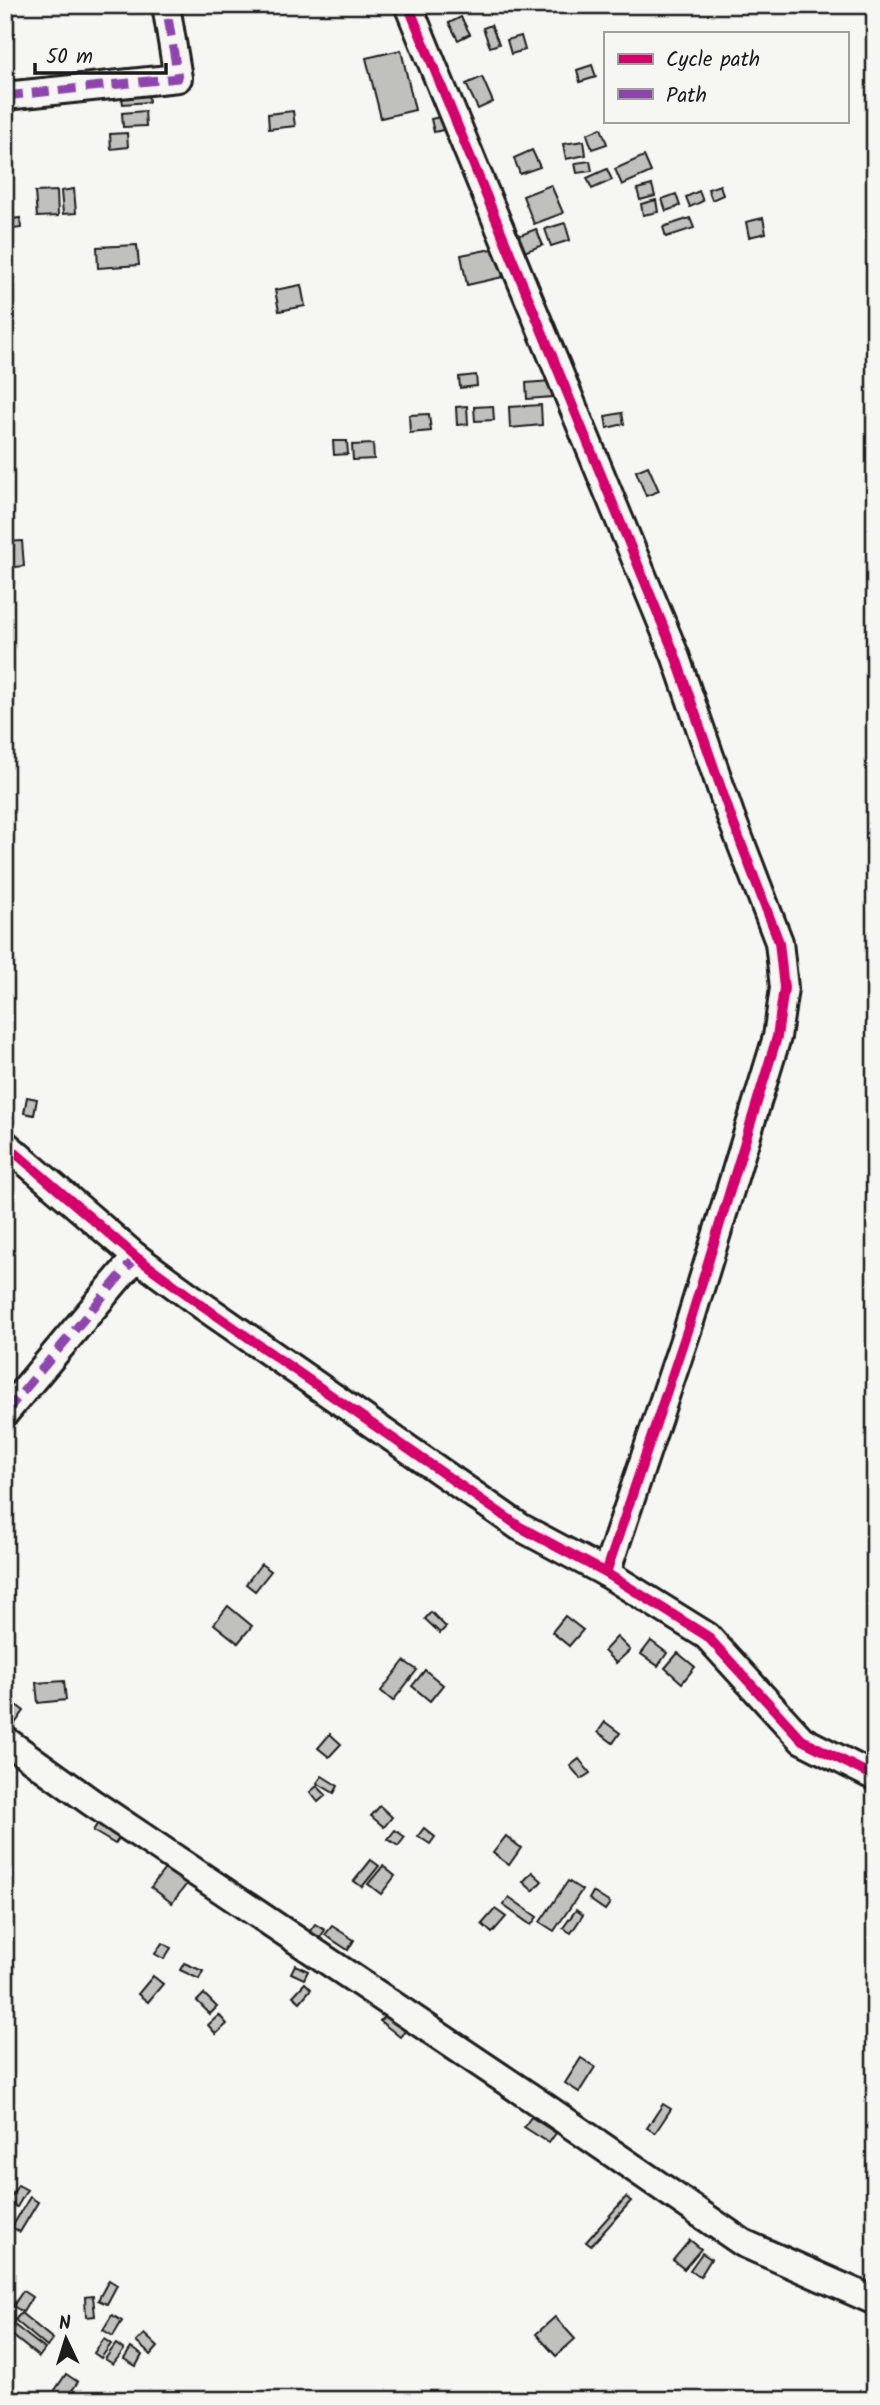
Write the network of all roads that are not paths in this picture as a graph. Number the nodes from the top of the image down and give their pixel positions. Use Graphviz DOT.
graph roads {
  1 [pos="166,5"];
  2 [pos="408,5"];
  3 [pos="5,96"];
  4 [pos="5,1144"];
  5 [pos="136,1257"];
  6 [pos="5,1413"];
  7 [pos="606,1573"];
  8 [pos="5,1740"];
  9 [pos="875,1777"];
  10 [pos="875,2301"];
  1 -- 3 [label="street"];
  2 -- 7 [label="street"];
  4 -- 5 [label="street"];
  5 -- 6 [label="street"];
  5 -- 7 [label="street"];
  7 -- 9 [label="street"];
  8 -- 10 [label="street"];
}
